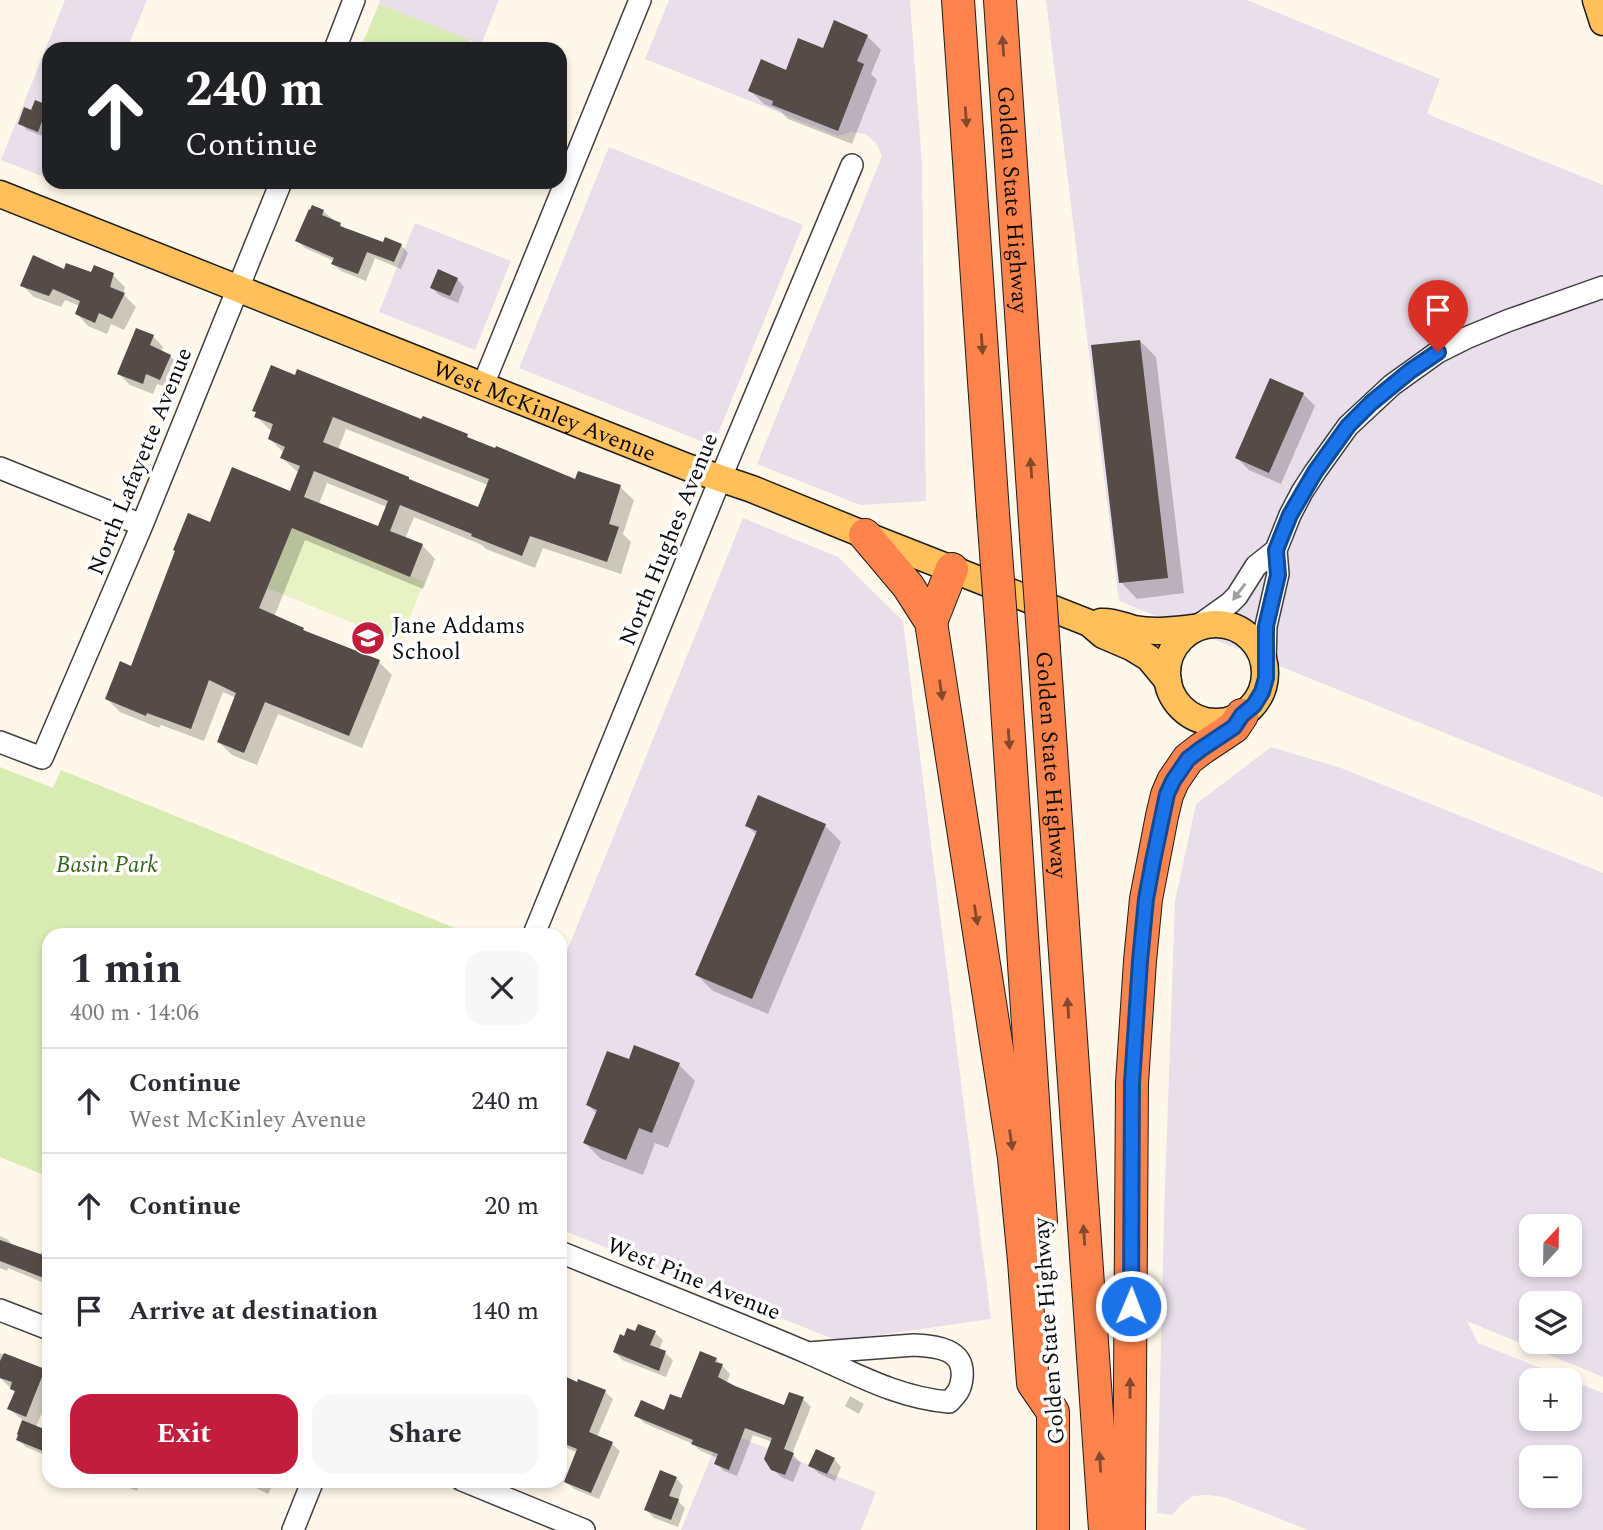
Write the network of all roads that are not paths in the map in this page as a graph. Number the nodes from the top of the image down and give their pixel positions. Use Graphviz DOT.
graph roads {
  1 [pos="354,0"];
  2 [pos="640,0"];
  3 [pos="958,0"];
  4 [pos="1000,0"];
  5 [pos="1596,0"];
  6 [pos="1603,22"];
  7 [pos="338,42"];
  8 [pos="852,165"];
  9 [pos="567,179"];
  10 [pos="278,189"];
  11 [pos="563,189"];
  12 [pos="0,194"];
  13 [pos="1603,287"];
  14 [pos="237,289"];
  15 [pos="483,385"];
  16 [pos="0,468"];
  17 [pos="721,477"];
  18 [pos="142,524"];
  19 [pos="864,535"];
  20 [pos="1276,550"];
  21 [pos="952,569"];
  22 [pos="931,622"];
  23 [pos="1089,623"];
  24 [pos="1195,628"];
  25 [pos="1265,663"];
  26 [pos="1168,681"];
  27 [pos="1242,715"];
  28 [pos="0,742"];
  29 [pos="536,928"];
  30 [pos="567,1255"];
  31 [pos="0,1310"];
  32 [pos="42,1326"];
  33 [pos="808,1353"];
  34 [pos="1053,1412"];
  35 [pos="310,1488"];
  36 [pos="482,1488"];
  37 [pos="293,1530"];
  38 [pos="584,1530"];
  39 [pos="1053,1530"];
  40 [pos="1061,1530"];
  41 [pos="1105,1530"];
  42 [pos="1129,1530"];
  1 -- 7 [label="street"];
  2 -- 9 [label="street"];
  3 -- 34 [label="highway, Golden State Highway, one-way, bridge"];
  41 -- 4 [label="highway, Golden State Highway, one-way, bridge"];
  5 -- 6 [label="main road"];
  8 -- 17 [label="street, North Hughes Avenue"];
  10 -- 14 [label="street, North Lafayette Avenue"];
  11 -- 15 [label="street"];
  12 -- 14 [label="main road, West McKinley Avenue"];
  13 -- 20 [label="street"];
  14 -- 15 [label="main road, West McKinley Avenue"];
  14 -- 18 [label="street, North Lafayette Avenue"];
  15 -- 17 [label="main road, West McKinley Avenue"];
  16 -- 18 [label="street"];
  17 -- 19 [label="main road, West McKinley Avenue"];
  17 -- 29 [label="street, North Hughes Avenue"];
  18 -- 28 [label="street, North Lafayette Avenue"];
  19 -- 21 [label="main road, West McKinley Avenue"];
  19 -- 22 [label="highway"];
  20 -- 24 [label="street, one-way"];
  20 -- 25 [label="street"];
  21 -- 22 [label="highway"];
  21 -- 23 [label="main road, West McKinley Avenue"];
  22 -- 34 [label="highway, one-way"];
  23 -- 24 [label="main road, West McKinley Avenue"];
  23 -- 26 [label="main road, West McKinley Avenue"];
  24 -- 25 [label="main road, West McKinley Avenue"];
  24 -- 26 [label="main road"];
  25 -- 27 [label="main road"];
  26 -- 27 [label="main road, West McKinley Avenue"];
  42 -- 27 [label="highway, one-way"];
  30 -- 33 [label="street, West Pine Avenue"];
  31 -- 32 [label="street"];
  33 -- 33 [label="street, West Pine Avenue"];
  34 -- 39 [label="highway"];
  34 -- 40 [label="highway, Golden State Highway"];
  35 -- 37 [label="street"];
  36 -- 38 [label="street"];
}
